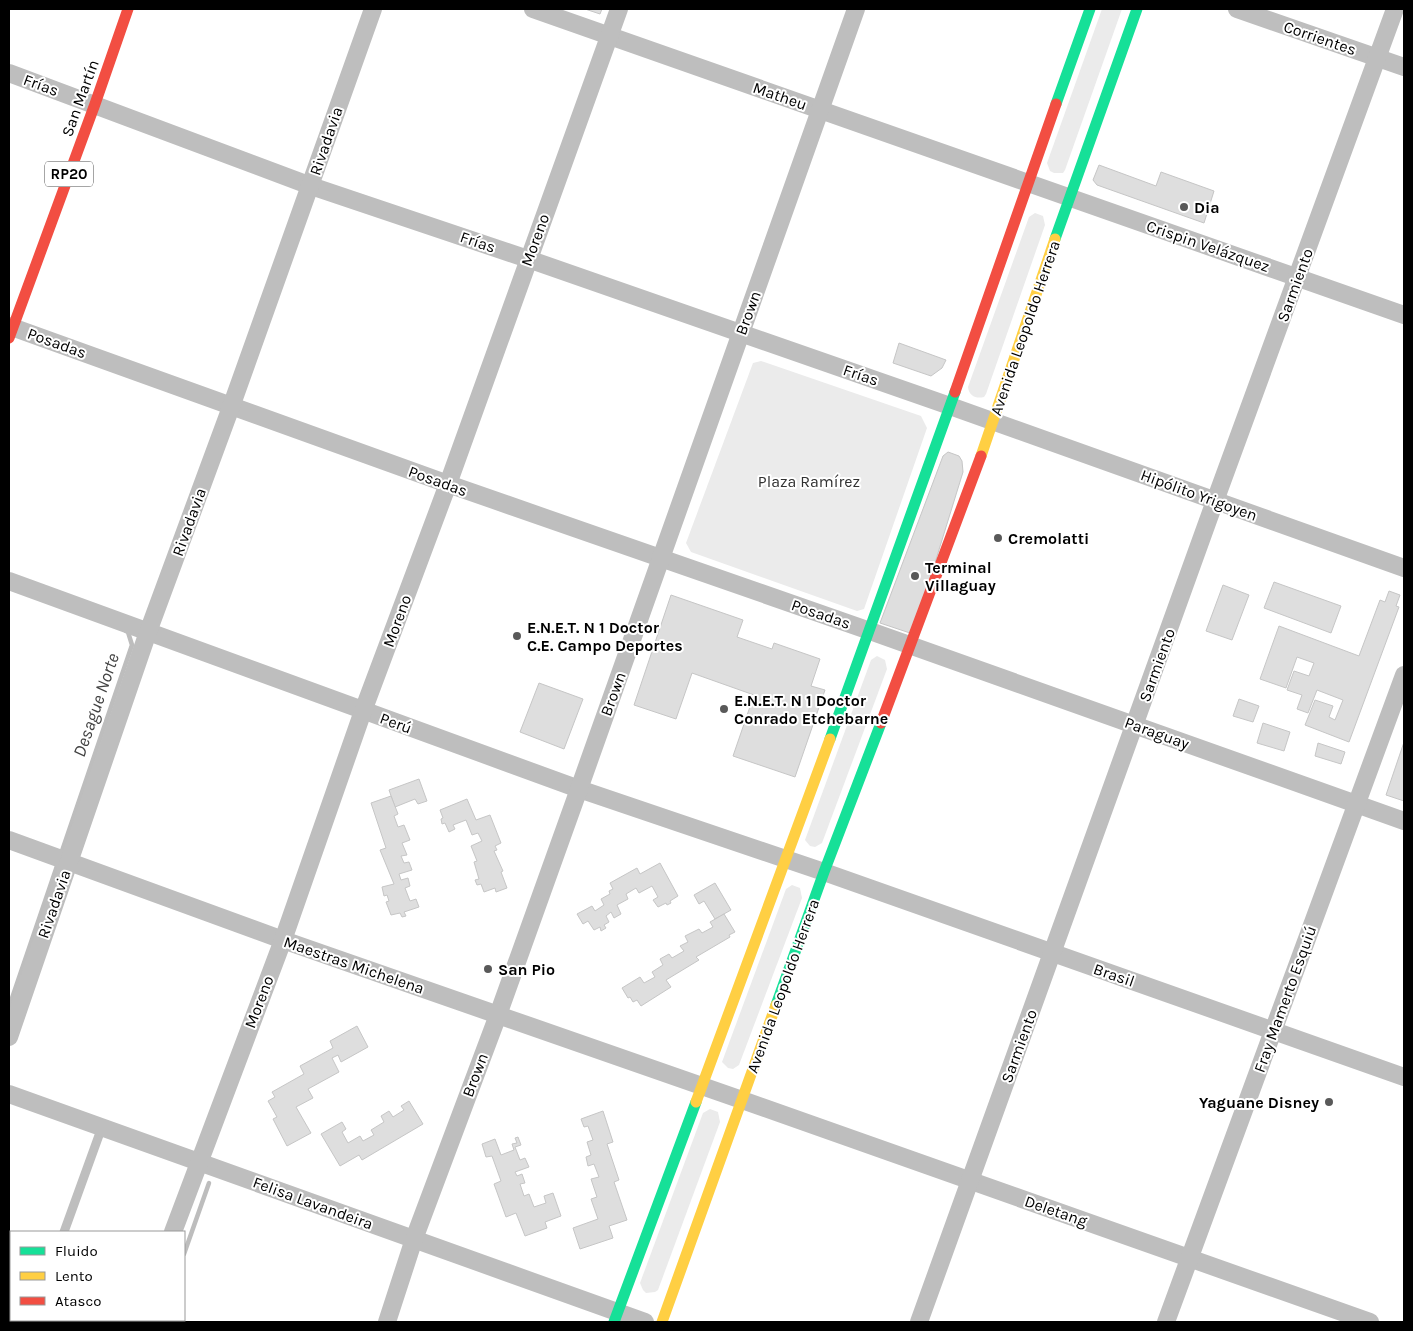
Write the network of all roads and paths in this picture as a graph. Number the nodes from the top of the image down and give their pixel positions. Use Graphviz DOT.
graph roads {
  1 [pos="128,9"];
  2 [pos="373,9"];
  3 [pos="533,9"];
  4 [pos="619,9"];
  5 [pos="856,9"];
  6 [pos="1090,9"];
  7 [pos="1137,9"];
  8 [pos="1236,9"];
  9 [pos="1395,9"];
  10 [pos="610,36"];
  11 [pos="1377,58"];
  12 [pos="1404,67"];
  13 [pos="9,72"];
  14 [pos="95,104"];
  15 [pos="821,111"];
  16 [pos="1028,183"];
  17 [pos="311,186"];
  18 [pos="1069,197"];
  19 [pos="528,259"];
  20 [pos="1297,278"];
  21 [pos="1404,315"];
  22 [pos="10,330"];
  23 [pos="741,333"];
  24 [pos="950,406"];
  25 [pos="231,407"];
  26 [pos="993,422"];
  27 [pos="448,484"];
  28 [pos="1215,501"];
  29 [pos="661,559"];
  30 [pos="1404,568"];
  31 [pos="9,581"];
  32 [pos="870,631"];
  33 [pos="148,632"];
  34 [pos="911,646"];
  35 [pos="1404,675"];
  36 [pos="363,711"];
  37 [pos="1135,725"];
  38 [pos="580,789"];
  39 [pos="1357,804"];
  40 [pos="1404,821"];
  41 [pos="9,840"];
  42 [pos="784,860"];
  43 [pos="68,862"];
  44 [pos="824,872"];
  45 [pos="283,940"];
  46 [pos="1053,953"];
  47 [pos="498,1015"];
  48 [pos="1274,1031"];
  49 [pos="9,1038"];
  50 [pos="1404,1077"];
  51 [pos="701,1086"];
  52 [pos="9,1094"];
  53 [pos="742,1100"];
  54 [pos="102,1127"];
  55 [pos="198,1162"];
  56 [pos="970,1181"];
  57 [pos="64,1231"];
  58 [pos="173,1231"];
  59 [pos="414,1239"];
  60 [pos="1190,1259"];
  61 [pos="616,1317"];
  62 [pos="386,1322"];
  63 [pos="644,1322"];
  64 [pos="662,1322"];
  65 [pos="919,1322"];
  66 [pos="1166,1322"];
  67 [pos="1370,1322"];
  1 -- 14 [label="street, San Martín / RP20"];
  2 -- 17 [label="street, Rivadavia"];
  3 -- 10 [label="street, Matheu"];
  4 -- 10 [label="street, Moreno"];
  5 -- 15 [label="street, Brown"];
  6 -- 16 [label="street"];
  7 -- 18 [label="street, Avenida Leopoldo Herrera"];
  8 -- 11 [label="street, Corrientes"];
  9 -- 11 [label="street, Sarmiento"];
  10 -- 15 [label="street, Matheu"];
  10 -- 19 [label="street, Moreno"];
  11 -- 12 [label="street, Corrientes"];
  11 -- 20 [label="street, Sarmiento"];
  13 -- 14 [label="street, Frías"];
  14 -- 17 [label="street, Frías"];
  14 -- 22 [label="street, San Martín / RP20"];
  15 -- 16 [label="street, Matheu"];
  15 -- 23 [label="street, Brown"];
  16 -- 18 [label="street, Matheu"];
  16 -- 24 [label="street"];
  17 -- 19 [label="street, Frías"];
  17 -- 25 [label="street, Rivadavia"];
  18 -- 20 [label="street, Crispin Velázquez"];
  18 -- 26 [label="street, Avenida Leopoldo Herrera"];
  19 -- 23 [label="street, Frías"];
  19 -- 27 [label="street, Moreno"];
  20 -- 21 [label="street, Crispin Velázquez"];
  20 -- 28 [label="street, Sarmiento"];
  22 -- 25 [label="street, Posadas"];
  23 -- 24 [label="street, Frías"];
  23 -- 29 [label="street, Brown"];
  24 -- 26 [label="street, Frías"];
  24 -- 32 [label="street"];
  25 -- 27 [label="street, Posadas"];
  25 -- 33 [label="street, Rivadavia"];
  26 -- 28 [label="street, Hipólito Yrigoyen"];
  26 -- 34 [label="street, Avenida Leopoldo Herrera"];
  27 -- 29 [label="street, Posadas"];
  27 -- 36 [label="street, Moreno"];
  28 -- 30 [label="street, Hipólito Yrigoyen"];
  28 -- 37 [label="street, Sarmiento"];
  29 -- 32 [label="street, Posadas"];
  29 -- 38 [label="street, Brown"];
  31 -- 33 [label="street, Perú"];
  32 -- 34 [label="street"];
  32 -- 42 [label="street"];
  33 -- 36 [label="street, Perú"];
  33 -- 43 [label="street, Rivadavia"];
  34 -- 37 [label="street, Paraguay"];
  34 -- 44 [label="street, Avenida Leopoldo Herrera"];
  35 -- 39 [label="street, Fray Mamerto Esquiú"];
  36 -- 38 [label="street, Perú"];
  36 -- 45 [label="street, Moreno"];
  37 -- 39 [label="street, Paraguay"];
  37 -- 46 [label="street, Sarmiento"];
  38 -- 42 [label="street, Perú"];
  38 -- 47 [label="street, Brown"];
  39 -- 40 [label="street, Paraguay"];
  39 -- 48 [label="street, Fray Mamerto Esquiú"];
  41 -- 43 [label="street, Maestras Michelena"];
  42 -- 44 [label="street"];
  42 -- 51 [label="street"];
  43 -- 45 [label="street, Maestras Michelena"];
  43 -- 49 [label="street, Rivadavia"];
  44 -- 46 [label="street, Brasil"];
  44 -- 53 [label="street, Avenida Leopoldo Herrera"];
  45 -- 47 [label="street, Maestras Michelena"];
  45 -- 55 [label="street, Moreno"];
  46 -- 48 [label="street, Brasil"];
  46 -- 56 [label="street, Sarmiento"];
  47 -- 51 [label="street, Maestras Michelena"];
  47 -- 59 [label="street, Brown"];
  48 -- 50 [label="street, Brasil"];
  48 -- 60 [label="street, Fray Mamerto Esquiú"];
  51 -- 53 [label="street"];
  51 -- 61 [label="street"];
  52 -- 54 [label="street, Felisa Lavandeira"];
  53 -- 56 [label="street, Deletang"];
  53 -- 64 [label="street, Avenida Leopoldo Herrera"];
  54 -- 55 [label="street, Felisa Lavandeira"];
  54 -- 57 [label="lane"];
  55 -- 58 [label="street, Moreno"];
  55 -- 59 [label="street, Felisa Lavandeira"];
  56 -- 60 [label="street, Deletang"];
  56 -- 65 [label="street, Sarmiento"];
  59 -- 61 [label="street, Felisa Lavandeira"];
  59 -- 62 [label="street, Brown"];
  60 -- 66 [label="street, Fray Mamerto Esquiú"];
  60 -- 67 [label="street, Deletang"];
  61 -- 63 [label="street"];
}
